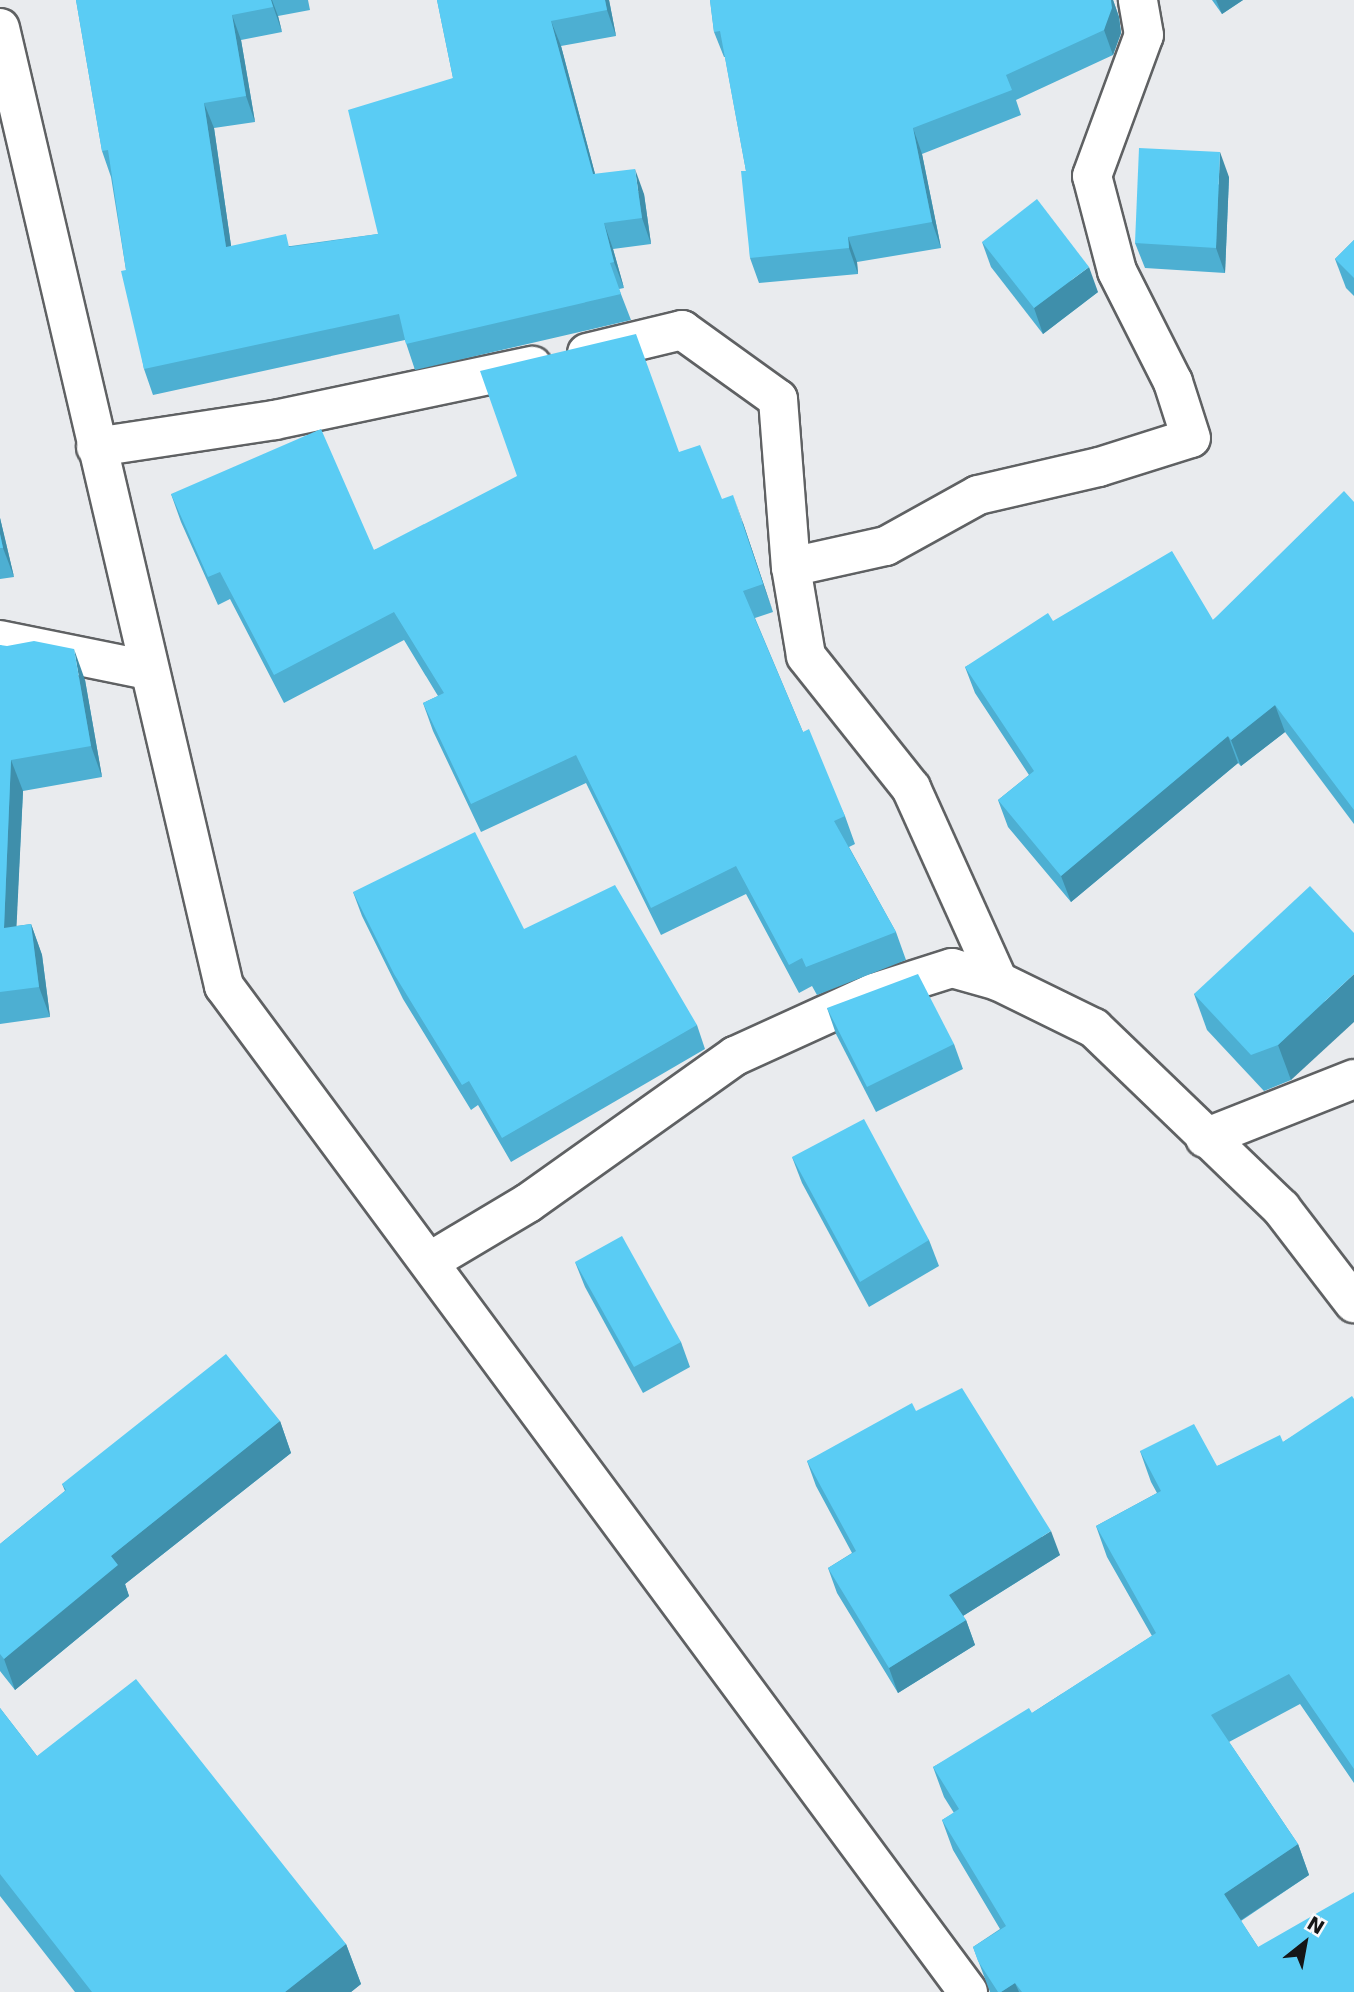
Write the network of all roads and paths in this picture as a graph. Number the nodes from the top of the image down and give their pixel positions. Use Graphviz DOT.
graph roads {
  1 [pos="1138,0"];
  2 [pos="0,28"];
  3 [pos="96,447"];
  4 [pos="791,567"];
  5 [pos="0,640"];
  6 [pos="147,670"];
  7 [pos="998,981"];
  8 [pos="1354,1079"];
  9 [pos="1205,1138"];
  10 [pos="429,1262"];
  11 [pos="1354,1303"];
  12 [pos="968,1992"];
  1 -- 4 [label="street"];
  2 -- 3 [label="street"];
  3 -- 4 [label="street"];
  3 -- 6 [label="street"];
  4 -- 7 [label="street"];
  5 -- 6 [label="street"];
  6 -- 10 [label="street"];
  7 -- 9 [label="street"];
  7 -- 10 [label="street"];
  8 -- 9 [label="street"];
  9 -- 11 [label="street"];
  10 -- 12 [label="street"];
}
